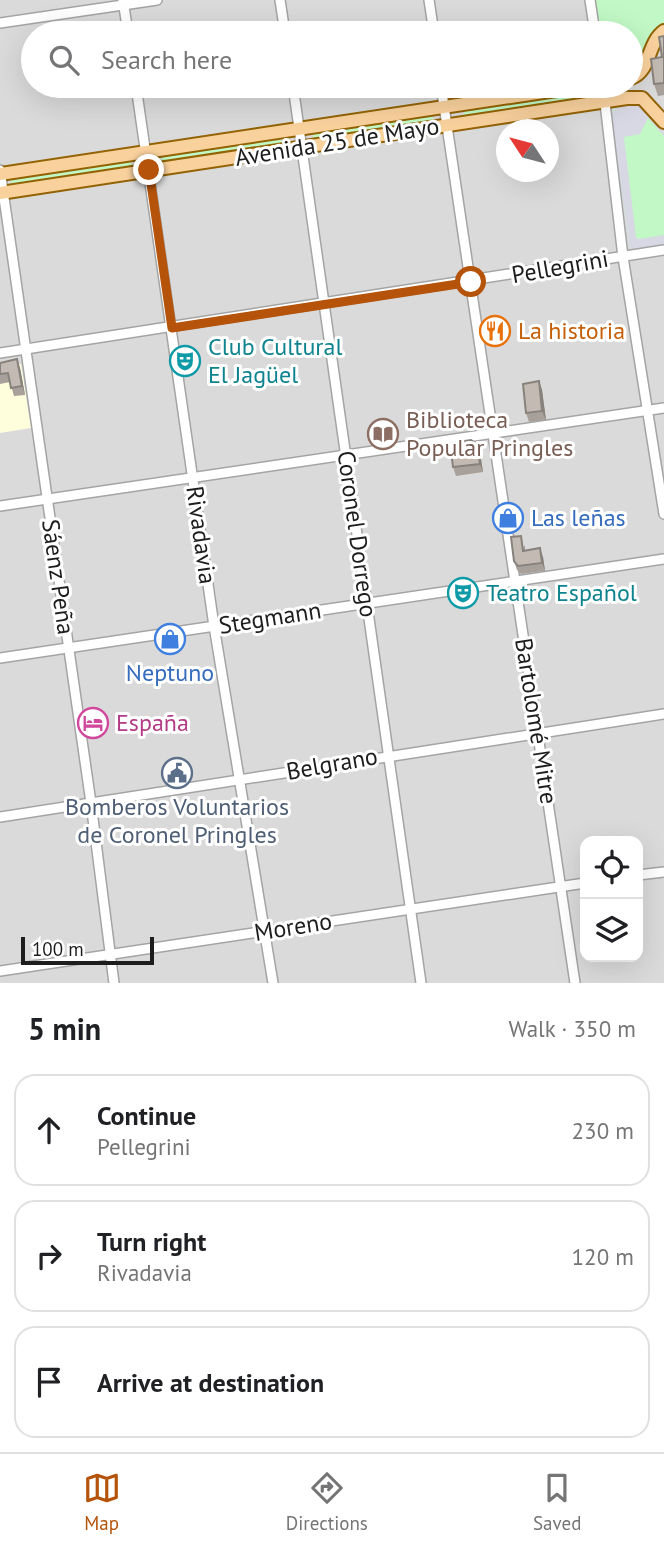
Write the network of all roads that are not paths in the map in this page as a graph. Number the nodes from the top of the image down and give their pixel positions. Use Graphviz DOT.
graph roads {
  1 [pos="157,0"];
  2 [pos="280,0"];
  3 [pos="429,0"];
  4 [pos="590,0"];
  5 [pos="123,3"];
  6 [pos="126,21"];
  7 [pos="283,21"];
  8 [pos="432,21"];
  9 [pos="593,21"];
  10 [pos="0,23"];
  11 [pos="664,32"];
  12 [pos="643,65"];
  13 [pos="138,98"];
  14 [pos="295,98"];
  15 [pos="443,98"];
  16 [pos="504,98"];
  17 [pos="605,98"];
  18 [pos="605,101"];
  19 [pos="444,107"];
  20 [pos="664,121"];
  21 [pos="447,125"];
  22 [pos="300,129"];
  23 [pos="302,147"];
  24 [pos="146,152"];
  25 [pos="149,170"];
  26 [pos="0,173"];
  27 [pos="2,193"];
  28 [pos="664,250"];
  29 [pos="623,257"];
  30 [pos="471,282"];
  31 [pos="325,305"];
  32 [pos="172,328"];
  33 [pos="26,350"];
  34 [pos="0,354"];
  35 [pos="664,408"];
  36 [pos="650,410"];
  37 [pos="493,431"];
  38 [pos="346,454"];
  39 [pos="193,477"];
  40 [pos="47,499"];
  41 [pos="0,506"];
  42 [pos="664,514"];
  43 [pos="664,559"];
  44 [pos="515,580"];
  45 [pos="367,603"];
  46 [pos="214,626"];
  47 [pos="68,648"];
  48 [pos="0,658"];
  49 [pos="664,714"];
  50 [pos="538,731"];
  51 [pos="389,754"];
  52 [pos="239,780"];
  53 [pos="92,803"];
  54 [pos="0,817"];
  55 [pos="664,872"];
  56 [pos="643,875"];
  57 [pos="580,884"];
  58 [pos="561,886"];
  59 [pos="408,910"];
  60 [pos="264,932"];
  61 [pos="109,954"];
  62 [pos="0,971"];
  63 [pos="114,983"];
  64 [pos="273,983"];
  65 [pos="421,983"];
  66 [pos="575,983"];
  1 -- 5 [label="street"];
  2 -- 7 [label="street"];
  3 -- 8 [label="street"];
  4 -- 9 [label="street"];
  5 -- 6 [label="street"];
  5 -- 10 [label="street"];
  11 -- 12 [label="main road"];
  13 -- 24 [label="street, Rivadavia"];
  14 -- 22 [label="street, Coronel Dorrego"];
  15 -- 19 [label="street, Bartolomé Mitre"];
  16 -- 19 [label="main road, Avenida 25 de Mayo"];
  17 -- 18 [label="street"];
  18 -- 20 [label="main road, Avenida 25 de Mayo"];
  18 -- 21 [label="main road, Avenida 25 de Mayo"];
  18 -- 29 [label="street"];
  19 -- 21 [label="street, Bartolomé Mitre"];
  19 -- 22 [label="main road, Avenida 25 de Mayo"];
  21 -- 23 [label="main road, Avenida 25 de Mayo"];
  21 -- 30 [label="street, Bartolomé Mitre"];
  22 -- 23 [label="street, Coronel Dorrego"];
  22 -- 24 [label="main road, Avenida 25 de Mayo"];
  23 -- 25 [label="main road, Avenida 25 de Mayo"];
  23 -- 31 [label="street, Coronel Dorrego"];
  24 -- 25 [label="street, Rivadavia"];
  24 -- 26 [label="main road, Avenida 25 de Mayo"];
  25 -- 27 [label="main road, Avenida 25 de Mayo"];
  25 -- 32 [label="street, Rivadavia"];
  26 -- 27 [label="street, Sáenz Peña"];
  27 -- 33 [label="street, Sáenz Peña"];
  28 -- 29 [label="street, Pellegrini"];
  29 -- 30 [label="street, Pellegrini"];
  29 -- 36 [label="street"];
  30 -- 31 [label="street, Pellegrini"];
  30 -- 37 [label="street, Bartolomé Mitre"];
  31 -- 32 [label="street, Pellegrini"];
  31 -- 38 [label="street, Coronel Dorrego"];
  32 -- 33 [label="street, Pellegrini"];
  32 -- 39 [label="street, Rivadavia"];
  33 -- 34 [label="street, Pellegrini"];
  33 -- 40 [label="street, Sáenz Peña"];
  35 -- 36 [label="street"];
  36 -- 37 [label="street"];
  36 -- 42 [label="street"];
  37 -- 38 [label="street"];
  37 -- 44 [label="street, Bartolomé Mitre"];
  38 -- 39 [label="street"];
  38 -- 45 [label="street, Coronel Dorrego"];
  39 -- 40 [label="street"];
  39 -- 46 [label="street, Rivadavia"];
  40 -- 41 [label="street"];
  40 -- 47 [label="street, Sáenz Peña"];
  43 -- 44 [label="street, Stegmann"];
  44 -- 45 [label="street, Stegmann"];
  44 -- 50 [label="street, Bartolomé Mitre"];
  45 -- 46 [label="street, Stegmann"];
  45 -- 51 [label="street, Coronel Dorrego"];
  46 -- 47 [label="street, Stegmann"];
  46 -- 52 [label="street, Rivadavia"];
  47 -- 48 [label="street, Stegmann"];
  47 -- 53 [label="street, Sáenz Peña"];
  49 -- 50 [label="street, Belgrano"];
  50 -- 51 [label="street, Belgrano"];
  50 -- 58 [label="street, Bartolomé Mitre"];
  51 -- 52 [label="street, Belgrano"];
  51 -- 59 [label="street, Coronel Dorrego"];
  52 -- 53 [label="street, Belgrano"];
  52 -- 60 [label="street, Rivadavia"];
  53 -- 54 [label="street, Belgrano"];
  53 -- 61 [label="street, Sáenz Peña"];
  55 -- 56 [label="street"];
  57 -- 58 [label="street, Moreno"];
  58 -- 59 [label="street, Moreno"];
  58 -- 66 [label="street, Bartolomé Mitre"];
  59 -- 60 [label="street, Moreno"];
  59 -- 65 [label="street, Coronel Dorrego"];
  60 -- 61 [label="street, Moreno"];
  60 -- 64 [label="street, Rivadavia"];
  61 -- 62 [label="street, Moreno"];
  61 -- 63 [label="street, Sáenz Peña"];
}
